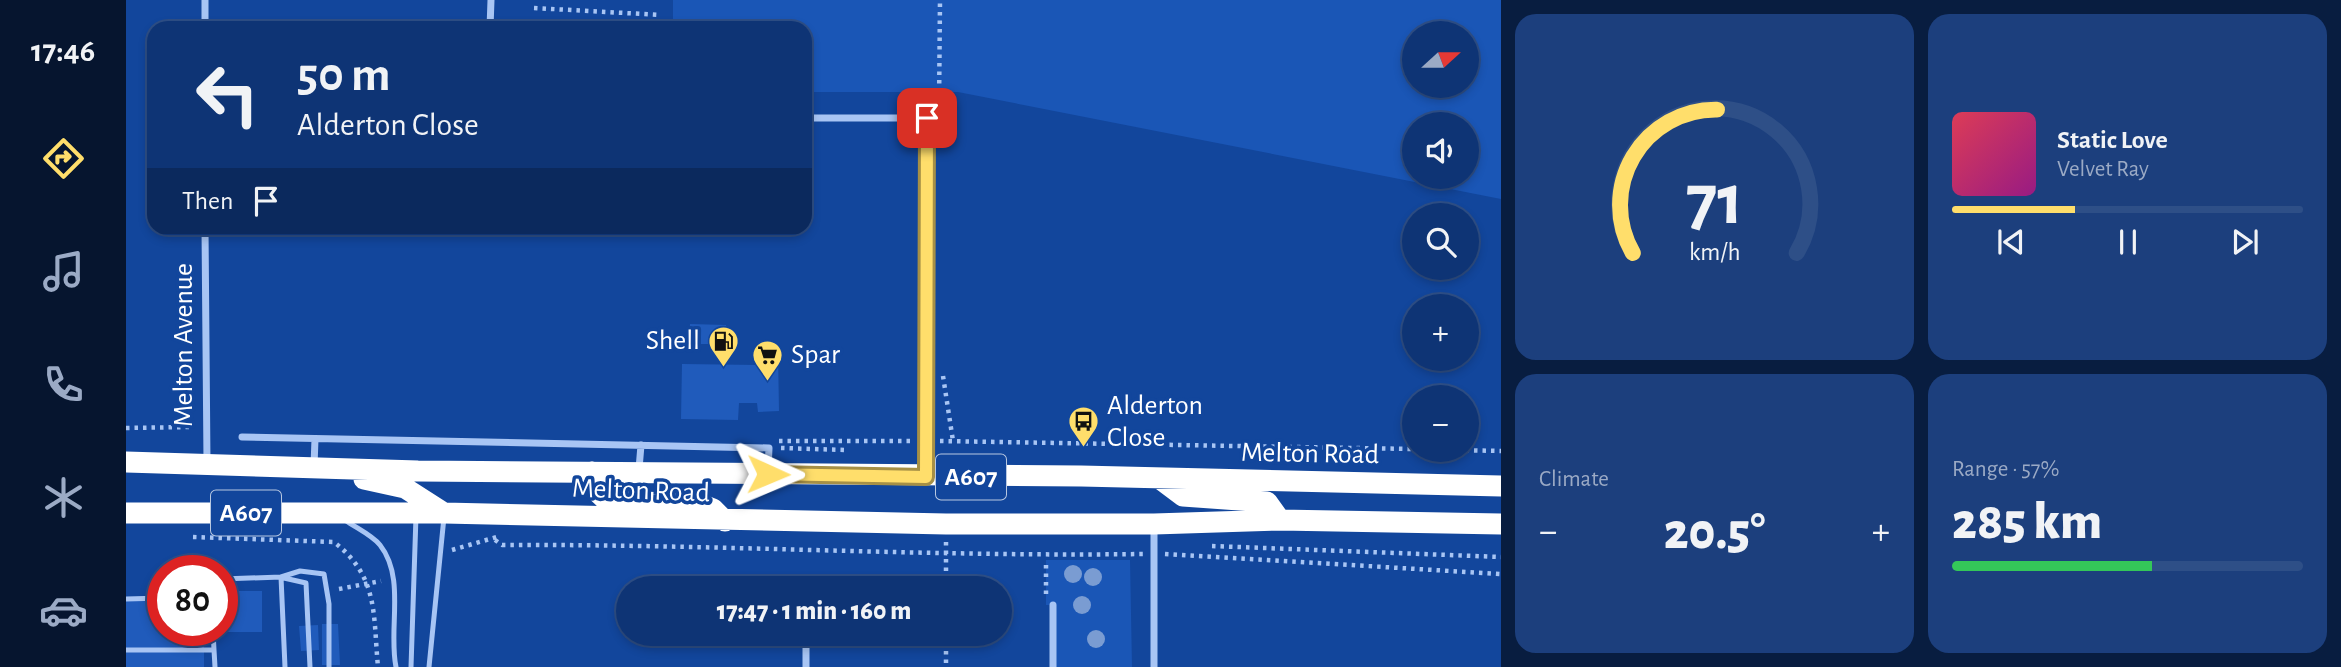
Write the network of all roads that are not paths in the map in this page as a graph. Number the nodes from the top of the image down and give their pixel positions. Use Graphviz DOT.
graph roads {
  1 [pos="205,0"];
  2 [pos="491,0"];
  3 [pos="205,21"];
  4 [pos="490,21"];
  5 [pos="812,118"];
  6 [pos="205,235"];
  7 [pos="242,437"];
  8 [pos="315,439"];
  9 [pos="641,445"];
  10 [pos="126,462"];
  11 [pos="207,463"];
  12 [pos="313,468"];
  13 [pos="440,470"];
  14 [pos="593,472"];
  15 [pos="639,473"];
  16 [pos="768,474"];
  17 [pos="926,477"];
  18 [pos="1159,478"];
  19 [pos="1501,486"];
  20 [pos="420,505"];
  21 [pos="126,513"];
  22 [pos="334,513"];
  23 [pos="444,513"];
  24 [pos="1280,520"];
  25 [pos="725,521"];
  26 [pos="1154,524"];
  27 [pos="1501,524"];
  28 [pos="281,577"];
  29 [pos="238,578"];
  30 [pos="147,598"];
  31 [pos="126,599"];
  32 [pos="1053,606"];
  33 [pos="214,646"];
  34 [pos="806,646"];
  35 [pos="126,650"];
  36 [pos="214,650"];
  37 [pos="215,667"];
  38 [pos="285,667"];
  39 [pos="310,667"];
  40 [pos="329,667"];
  41 [pos="397,667"];
  42 [pos="411,667"];
  43 [pos="429,667"];
  44 [pos="806,667"];
  45 [pos="1052,667"];
  46 [pos="1154,667"];
  1 -- 3 [label="street"];
  2 -- 4 [label="street"];
  5 -- 17 [label="street"];
  6 -- 11 [label="street, Melton Avenue"];
  7 -- 8 [label="street"];
  8 -- 9 [label="street"];
  8 -- 12 [label="street"];
  9 -- 15 [label="street"];
  9 -- 16 [label="street"];
  10 -- 11 [label="highway, Melton Road / A607"];
  11 -- 12 [label="highway, Melton Road / A607"];
  12 -- 13 [label="highway, Melton Road / A607"];
  12 -- 20 [label="highway"];
  13 -- 14 [label="highway, Melton Road / A607"];
  13 -- 20 [label="highway"];
  14 -- 15 [label="highway, Melton Road / A607"];
  14 -- 25 [label="highway"];
  15 -- 16 [label="highway, Melton Road / A607"];
  16 -- 17 [label="highway, Melton Road / A607"];
  17 -- 18 [label="highway, Melton Road / A607"];
  18 -- 19 [label="highway, Melton Road / A607"];
  18 -- 24 [label="highway, Melton Road"];
  20 -- 22 [label="highway, Melton Road / A607"];
  20 -- 23 [label="highway, Melton Road / A607"];
  20 -- 42 [label="lane"];
  21 -- 22 [label="highway, Melton Road / A607"];
  22 -- 41 [label="lane"];
  23 -- 25 [label="highway, Melton Road / A607"];
  23 -- 43 [label="lane"];
  24 -- 26 [label="highway, Melton Road / A607"];
  24 -- 27 [label="highway, Melton Road / A607"];
  25 -- 26 [label="highway, Melton Road / A607"];
  26 -- 46 [label="street"];
  28 -- 29 [label="lane"];
  28 -- 38 [label="lane"];
  28 -- 39 [label="lane"];
  28 -- 40 [label="lane"];
  30 -- 31 [label="lane"];
  32 -- 45 [label="street"];
  33 -- 36 [label="lane"];
  34 -- 44 [label="street"];
  35 -- 36 [label="lane"];
  36 -- 37 [label="lane"];
}
